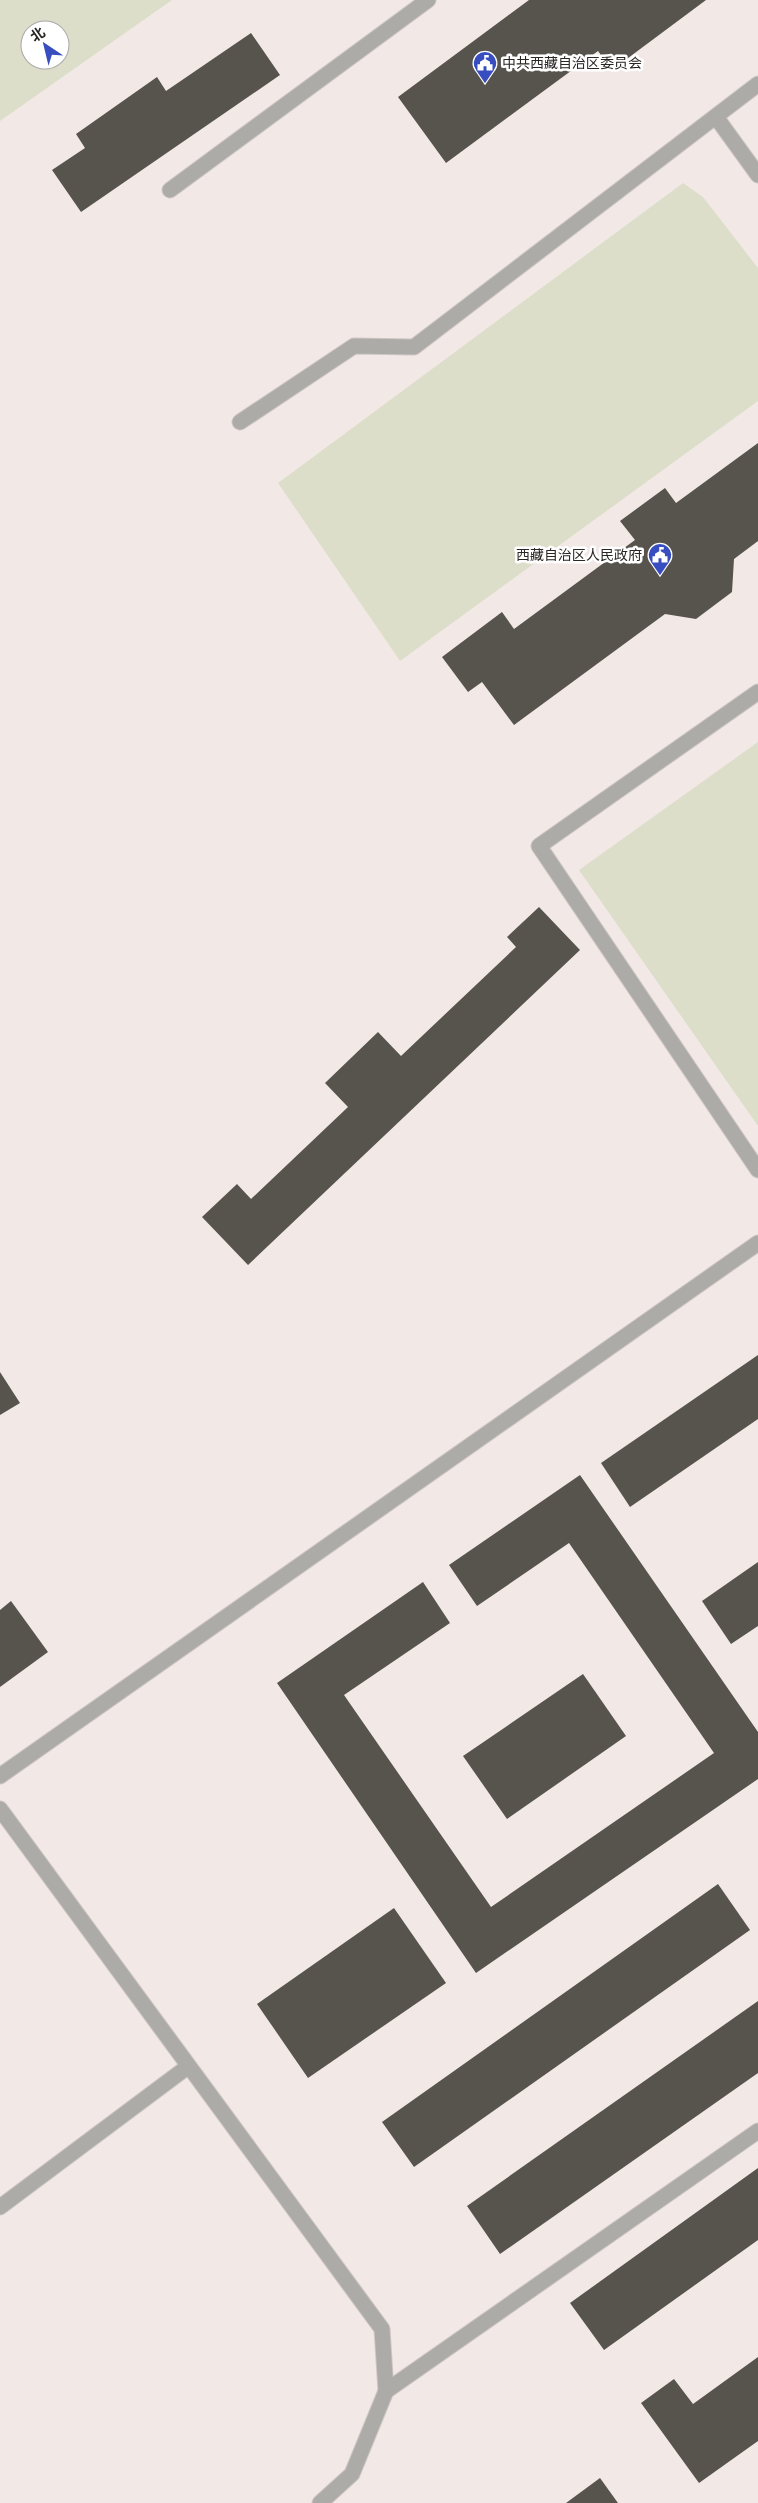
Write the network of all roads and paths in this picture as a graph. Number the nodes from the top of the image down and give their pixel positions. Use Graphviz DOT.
graph roads {
  1 [pos="428,0"];
  2 [pos="758,84"];
  3 [pos="716,117"];
  4 [pos="758,175"];
  5 [pos="170,190"];
  6 [pos="240,422"];
  7 [pos="758,692"];
  8 [pos="758,1170"];
  9 [pos="758,1243"];
  10 [pos="0,1776"];
  11 [pos="0,1809"];
  12 [pos="182,2071"];
  13 [pos="758,2131"];
  14 [pos="0,2207"];
  15 [pos="386,2391"];
  16 [pos="320,2503"];
  1 -- 5 [label="street"];
  2 -- 3 [label="street"];
  3 -- 4 [label="street"];
  3 -- 6 [label="street"];
  7 -- 8 [label="street"];
  9 -- 10 [label="street"];
  11 -- 15 [label="street"];
  12 -- 14 [label="street"];
  13 -- 15 [label="street"];
  15 -- 16 [label="street"];
}
